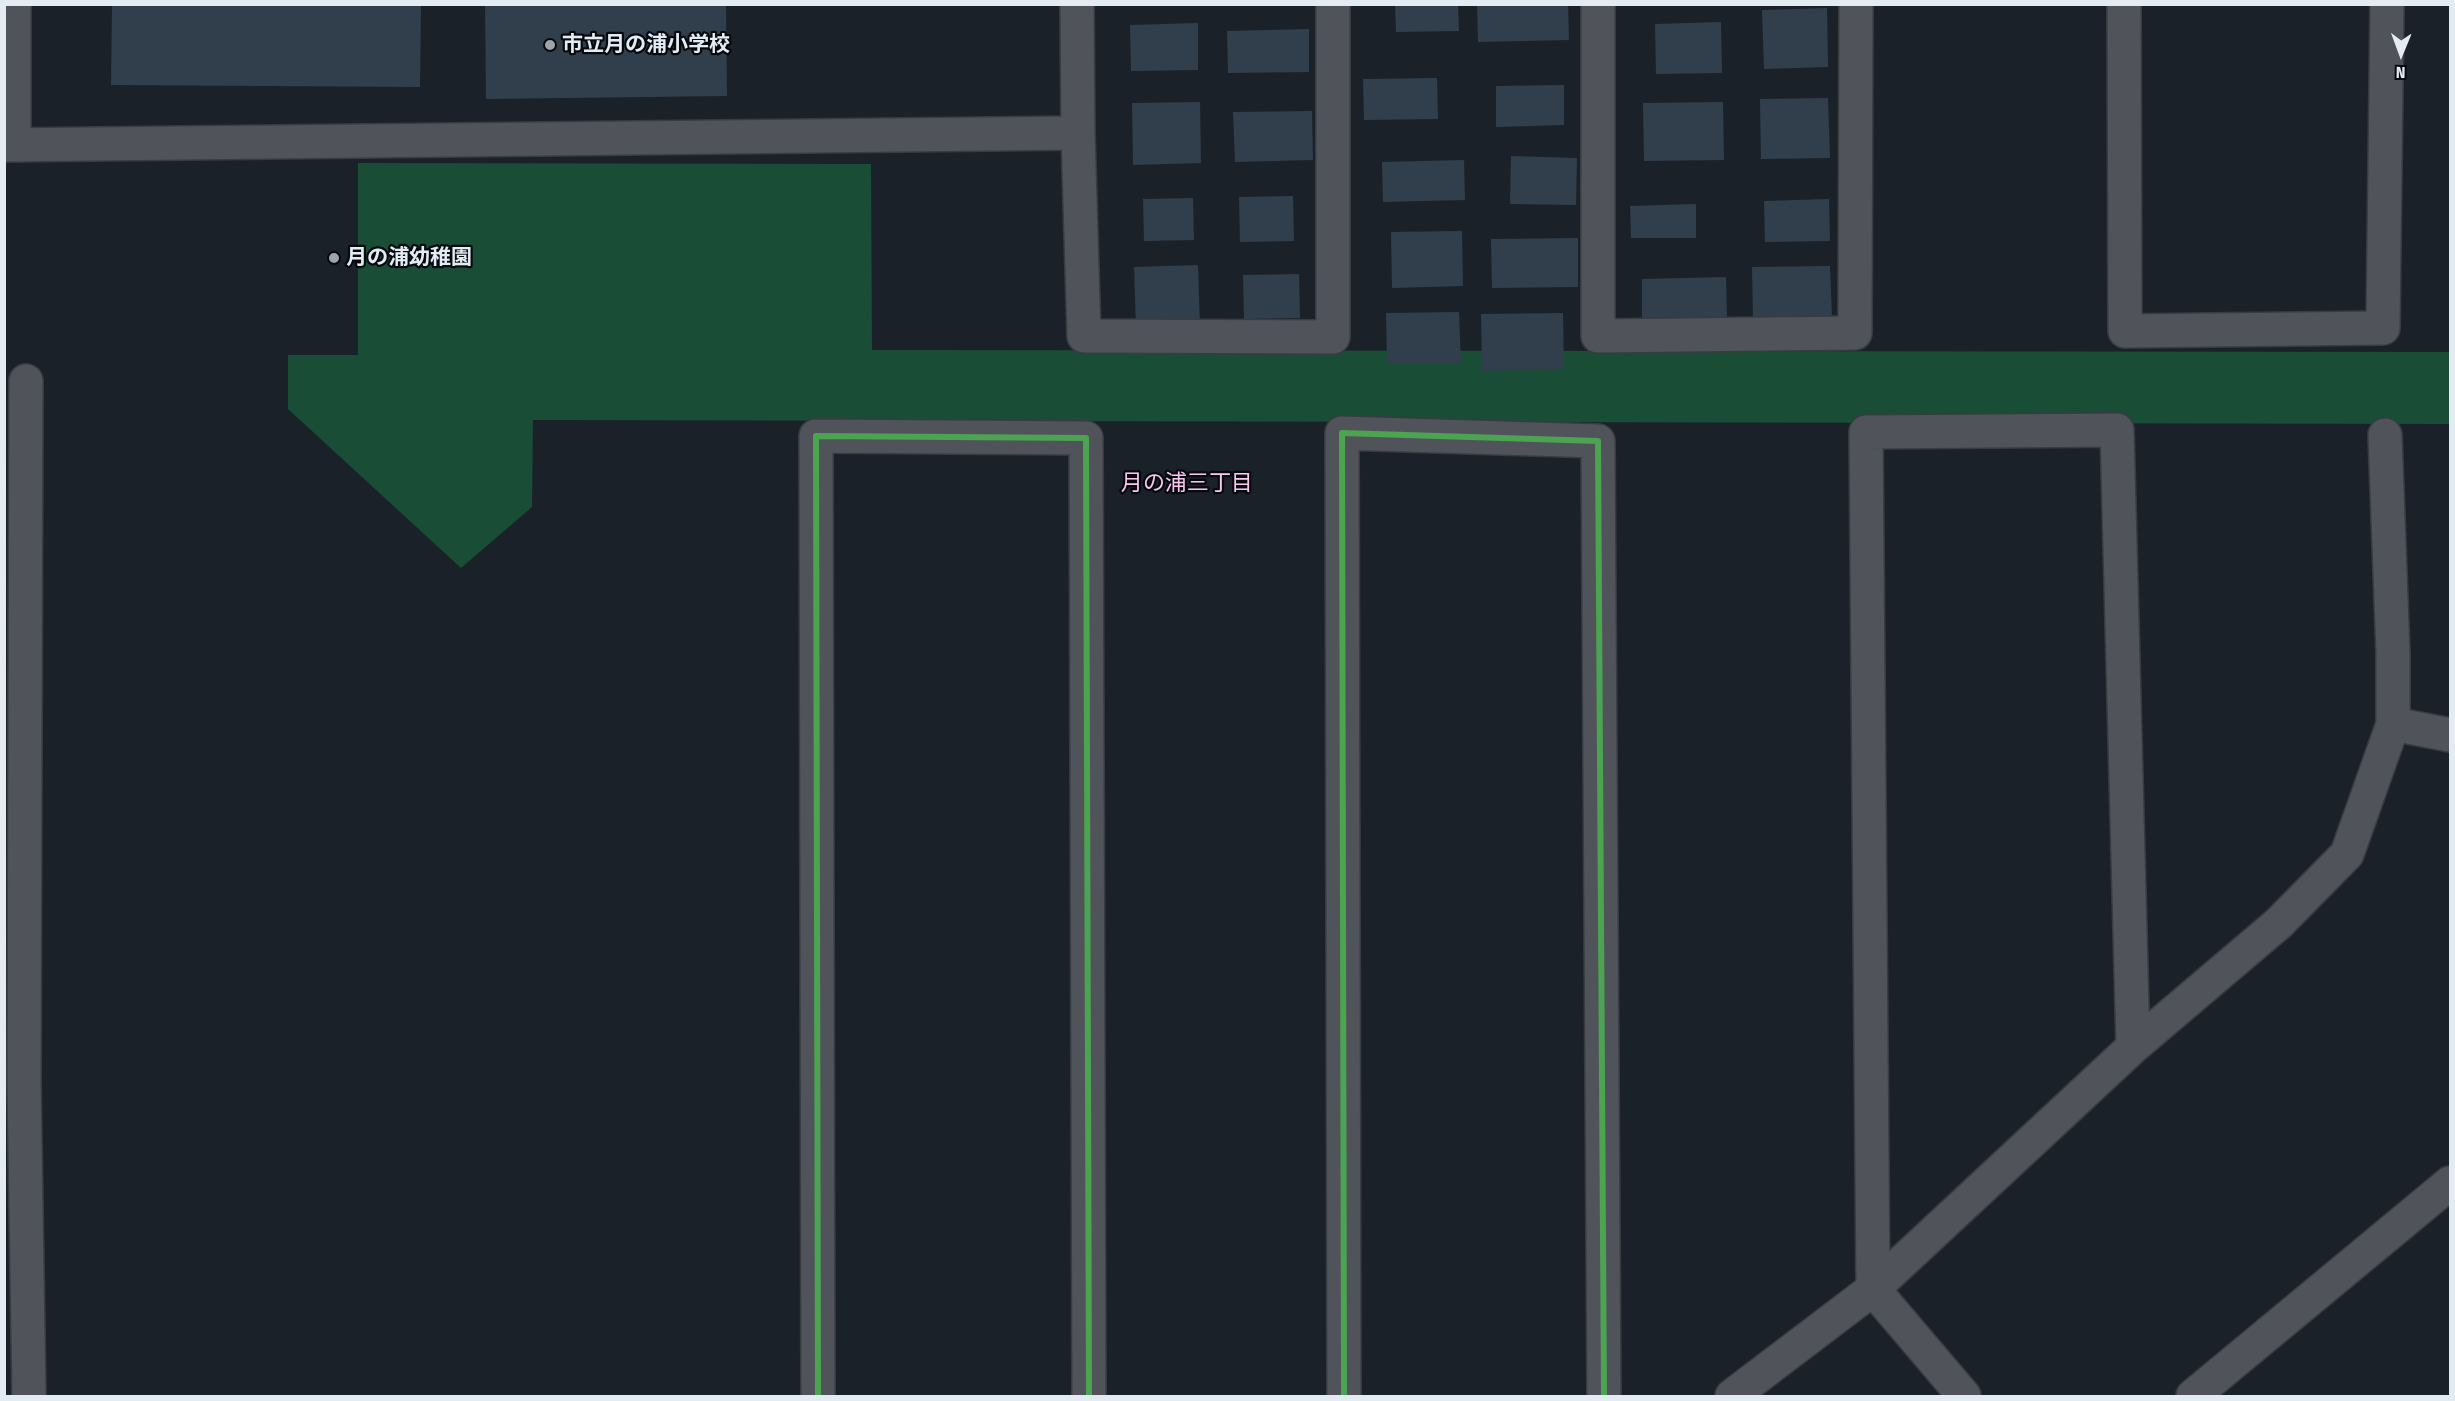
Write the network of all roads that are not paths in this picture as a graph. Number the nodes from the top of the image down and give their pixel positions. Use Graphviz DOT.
graph roads {
  1 [pos="14,4"];
  2 [pos="1077,4"];
  3 [pos="1333,4"];
  4 [pos="1598,4"];
  5 [pos="1856,4"];
  6 [pos="2124,4"];
  7 [pos="2387,4"];
  8 [pos="1078,133"];
  9 [pos="9,145"];
  10 [pos="26,381"];
  11 [pos="2385,435"];
  12 [pos="2393,724"];
  13 [pos="2451,735"];
  14 [pos="2133,1047"];
  15 [pos="14,1082"];
  16 [pos="2451,1183"];
  17 [pos="1873,1289"];
  18 [pos="29,1396"];
  19 [pos="818,1396"];
  20 [pos="1089,1396"];
  21 [pos="1344,1396"];
  22 [pos="1604,1396"];
  23 [pos="1732,1396"];
  24 [pos="1964,1396"];
  25 [pos="2193,1396"];
  1 -- 9 [label="street"];
  2 -- 8 [label="street"];
  3 -- 8 [label="street"];
  4 -- 5 [label="street"];
  6 -- 7 [label="street"];
  8 -- 9 [label="street"];
  10 -- 15 [label="street"];
  11 -- 12 [label="street"];
  12 -- 13 [label="street"];
  12 -- 14 [label="street"];
  14 -- 17 [label="street"];
  14 -- 17 [label="street"];
  15 -- 18 [label="street"];
  16 -- 25 [label="street"];
  17 -- 23 [label="street"];
  17 -- 24 [label="street"];
  19 -- 20 [label="street"];
  21 -- 22 [label="street"];
}
